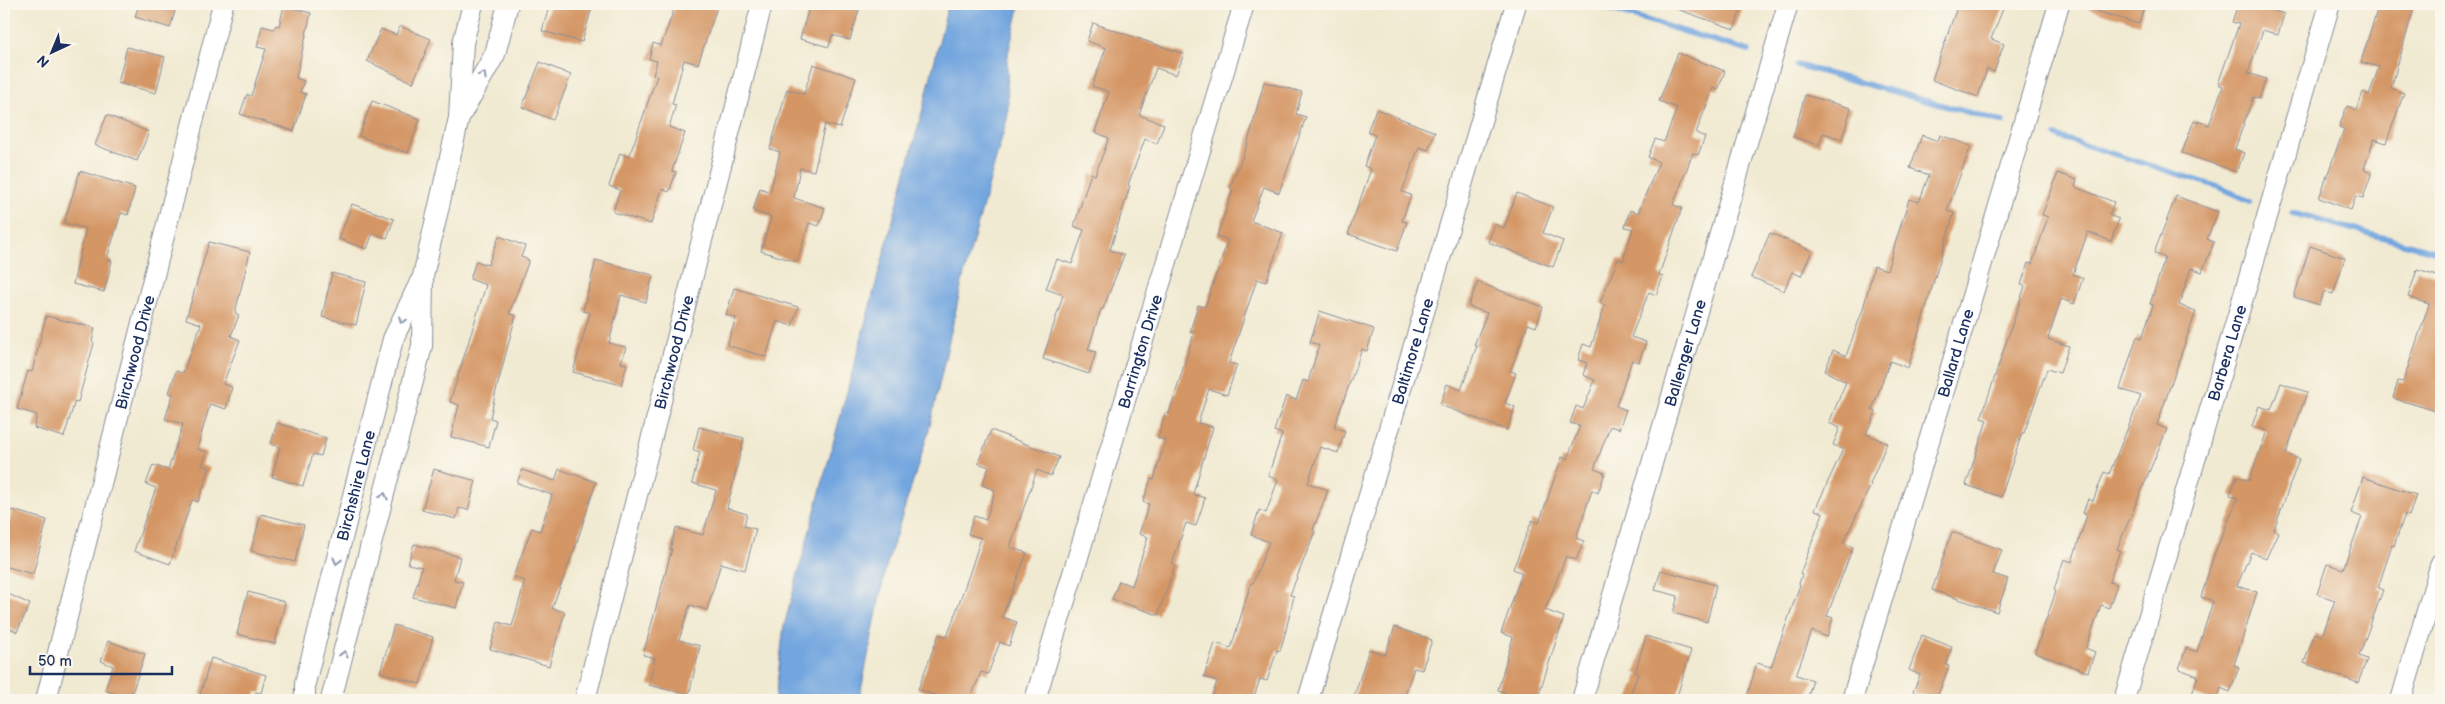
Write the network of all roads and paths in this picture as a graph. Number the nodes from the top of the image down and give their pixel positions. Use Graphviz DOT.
graph roads {
  1 [pos="223,4"];
  2 [pos="473,4"];
  3 [pos="508,4"];
  4 [pos="762,4"];
  5 [pos="1244,4"];
  6 [pos="1516,4"];
  7 [pos="1788,4"];
  8 [pos="2059,4"];
  9 [pos="2330,4"];
  10 [pos="459,118"];
  11 [pos="423,276"];
  12 [pos="2441,563"];
  13 [pos="46,700"];
  14 [pos="305,700"];
  15 [pos="331,700"];
  16 [pos="585,700"];
  17 [pos="1035,700"];
  18 [pos="1308,700"];
  19 [pos="1582,700"];
  20 [pos="1852,700"];
  21 [pos="2124,700"];
  22 [pos="2402,700"];
  1 -- 13 [label="street, Birchwood Drive"];
  2 -- 10 [label="street, Birchshire Lane"];
  10 -- 3 [label="street, Birchshire Lane, one-way"];
  4 -- 16 [label="street, Birchwood Drive"];
  5 -- 17 [label="street, Barrington Drive"];
  6 -- 18 [label="street, Baltimore Lane"];
  7 -- 19 [label="street, Ballenger Lane"];
  8 -- 20 [label="street, Ballard Lane"];
  9 -- 21 [label="street, Barbera Lane"];
  10 -- 11 [label="street, Birchshire Lane"];
  11 -- 14 [label="street, Birchshire Lane, one-way"];
  15 -- 11 [label="street, Birchshire Lane, one-way"];
  12 -- 22 [label="street"];
}
